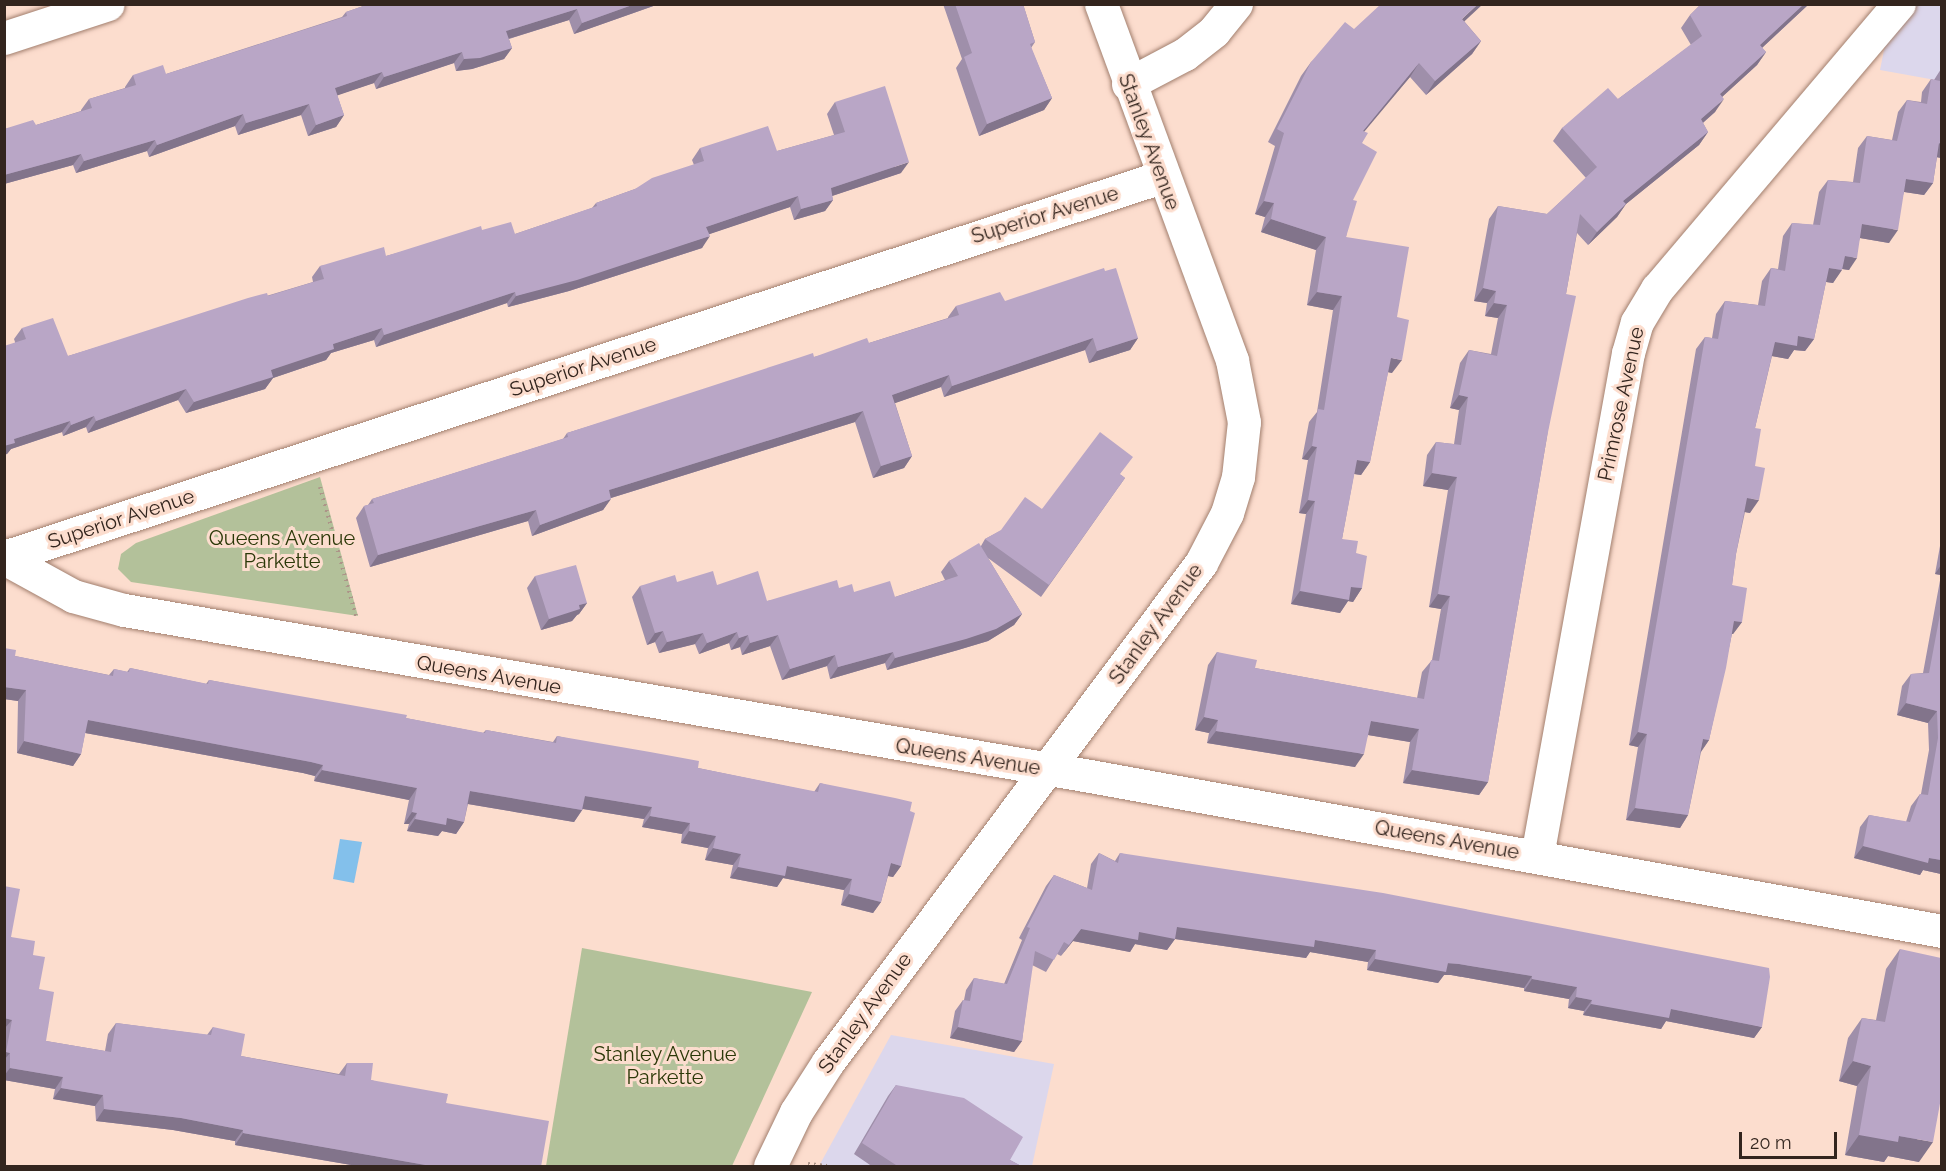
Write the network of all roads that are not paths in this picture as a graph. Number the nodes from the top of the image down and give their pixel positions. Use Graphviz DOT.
graph roads {
  1 [pos="108,4"];
  2 [pos="1101,4"];
  3 [pos="1236,4"];
  4 [pos="1899,4"];
  5 [pos="4,38"];
  6 [pos="1128,84"];
  7 [pos="1161,177"];
  8 [pos="4,558"];
  9 [pos="1048,770"];
  10 [pos="1536,856"];
  11 [pos="1941,931"];
  12 [pos="770,1167"];
  1 -- 5 [label="street"];
  2 -- 6 [label="street, Stanley Avenue"];
  3 -- 6 [label="street"];
  4 -- 10 [label="street, Primrose Avenue"];
  6 -- 7 [label="street, Stanley Avenue"];
  7 -- 8 [label="street, Superior Avenue"];
  7 -- 9 [label="street, Stanley Avenue"];
  8 -- 9 [label="street, Queens Avenue"];
  9 -- 10 [label="street, Queens Avenue"];
  9 -- 12 [label="street, Stanley Avenue"];
  10 -- 11 [label="street, Queens Avenue"];
}
